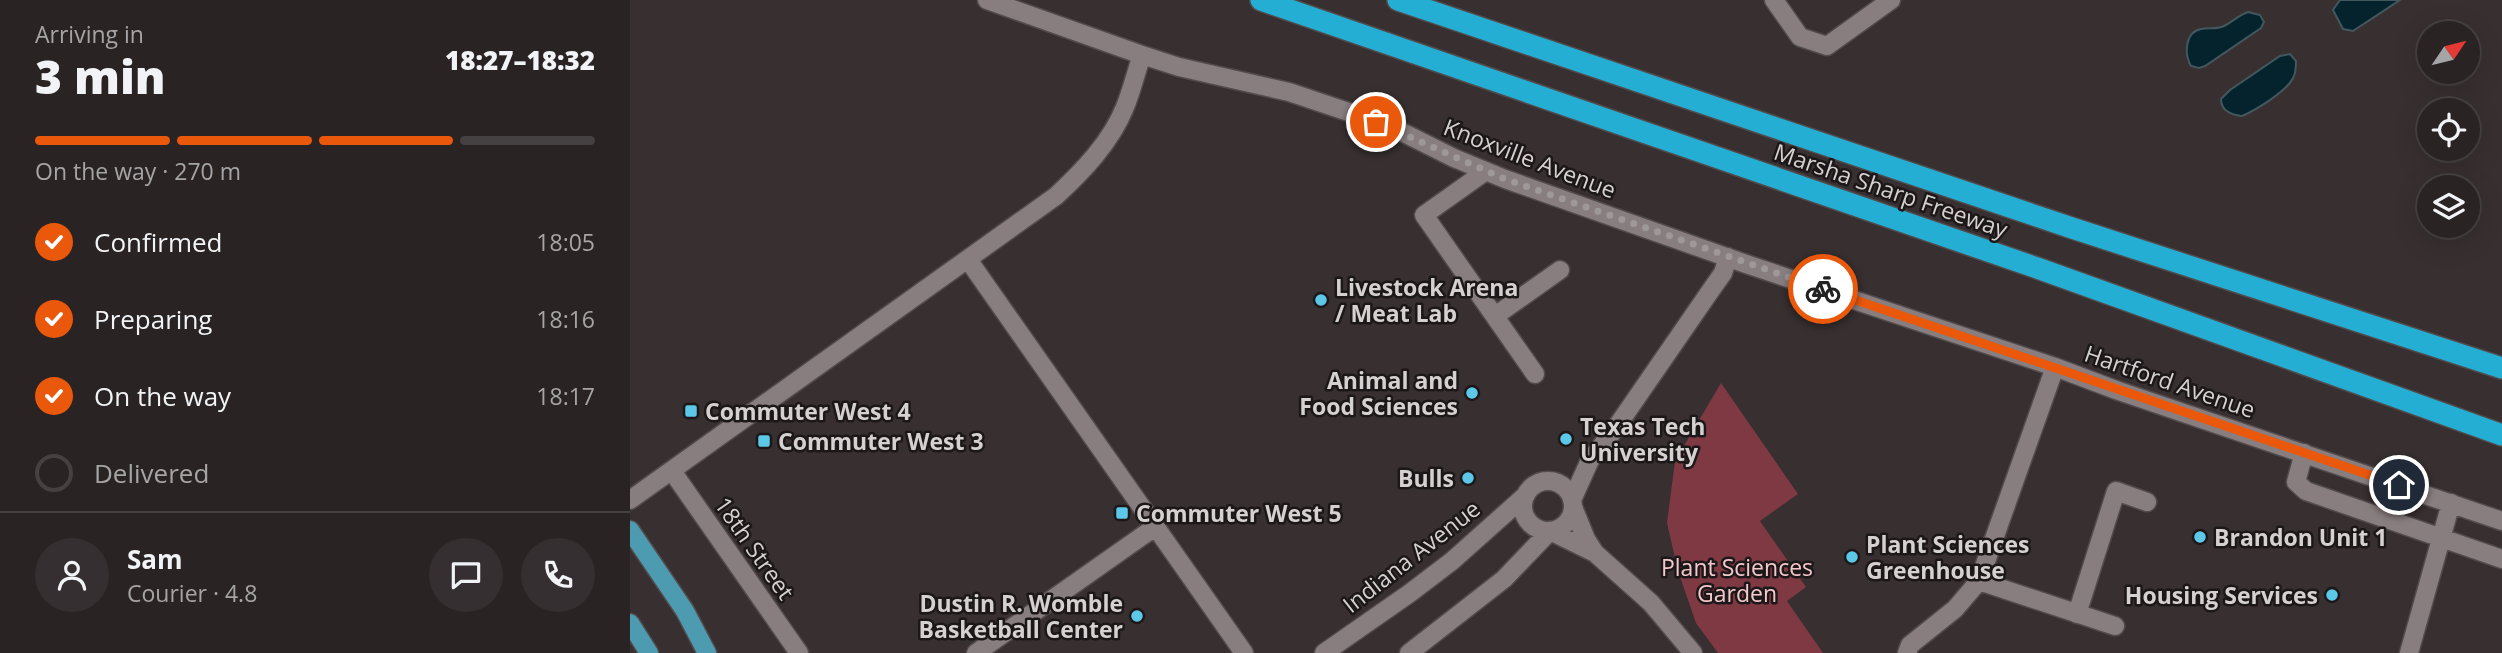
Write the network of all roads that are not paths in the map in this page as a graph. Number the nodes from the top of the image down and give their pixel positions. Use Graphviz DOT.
graph roads {
  1 [pos="987,0"];
  2 [pos="1261,0"];
  3 [pos="1398,0"];
  4 [pos="1774,0"];
  5 [pos="1891,0"];
  6 [pos="1142,55"];
  7 [pos="1486,171"];
  8 [pos="1728,257"];
  9 [pos="969,261"];
  10 [pos="1560,270"];
  11 [pos="1495,316"];
  12 [pos="2055,367"];
  13 [pos="2502,368"];
  14 [pos="1535,374"];
  15 [pos="2502,435"];
  16 [pos="2304,453"];
  17 [pos="1590,460"];
  18 [pos="672,471"];
  19 [pos="1544,482"];
  20 [pos="1526,495"];
  21 [pos="630,500"];
  22 [pos="2147,502"];
  23 [pos="2451,503"];
  24 [pos="1573,504"];
  25 [pos="2502,521"];
  26 [pos="1155,527"];
  27 [pos="630,530"];
  28 [pos="1550,531"];
  29 [pos="2442,538"];
  30 [pos="1595,552"];
  31 [pos="2502,559"];
  32 [pos="1979,581"];
  33 [pos="2077,614"];
  34 [pos="630,624"];
  35 [pos="2115,626"];
  36 [pos="1236,650"];
  37 [pos="649,653"];
  38 [pos="707,653"];
  39 [pos="799,653"];
  40 [pos="975,653"];
  41 [pos="1324,653"];
  42 [pos="1409,653"];
  43 [pos="1693,653"];
  44 [pos="1907,653"];
  45 [pos="2409,653"];
  1 -- 6 [label="street, Knoxville Avenue"];
  2 -- 15 [label="highway, Marsha Sharp Freeway"];
  3 -- 13 [label="highway, Marsha Sharp Freeway"];
  4 -- 5 [label="street"];
  6 -- 7 [label="street, Knoxville Avenue"];
  6 -- 9 [label="street"];
  7 -- 8 [label="street, Knoxville Avenue"];
  7 -- 11 [label="street"];
  8 -- 12 [label="street, Knoxville Avenue"];
  8 -- 17 [label="street"];
  9 -- 18 [label="street"];
  9 -- 26 [label="street"];
  10 -- 11 [label="street"];
  11 -- 14 [label="street"];
  12 -- 16 [label="street, Hartford Avenue"];
  12 -- 32 [label="street, Hartford Avenue"];
  16 -- 23 [label="street, Hartford Avenue"];
  16 -- 29 [label="street"];
  17 -- 19 [label="street"];
  17 -- 24 [label="street"];
  18 -- 21 [label="street"];
  18 -- 39 [label="street, 18th Street"];
  19 -- 20 [label="street"];
  19 -- 24 [label="street"];
  20 -- 28 [label="street"];
  20 -- 41 [label="street, Indiana Avenue"];
  22 -- 33 [label="street"];
  23 -- 25 [label="street, Hartford Avenue"];
  23 -- 29 [label="street"];
  24 -- 28 [label="street"];
  24 -- 30 [label="street"];
  26 -- 36 [label="street"];
  26 -- 40 [label="street"];
  27 -- 38 [label="main road"];
  28 -- 30 [label="street"];
  28 -- 42 [label="street"];
  29 -- 31 [label="street"];
  29 -- 45 [label="street"];
  30 -- 43 [label="street"];
  32 -- 33 [label="street"];
  32 -- 44 [label="street, Hartford Avenue"];
  33 -- 35 [label="street"];
  34 -- 37 [label="main road"];
}
